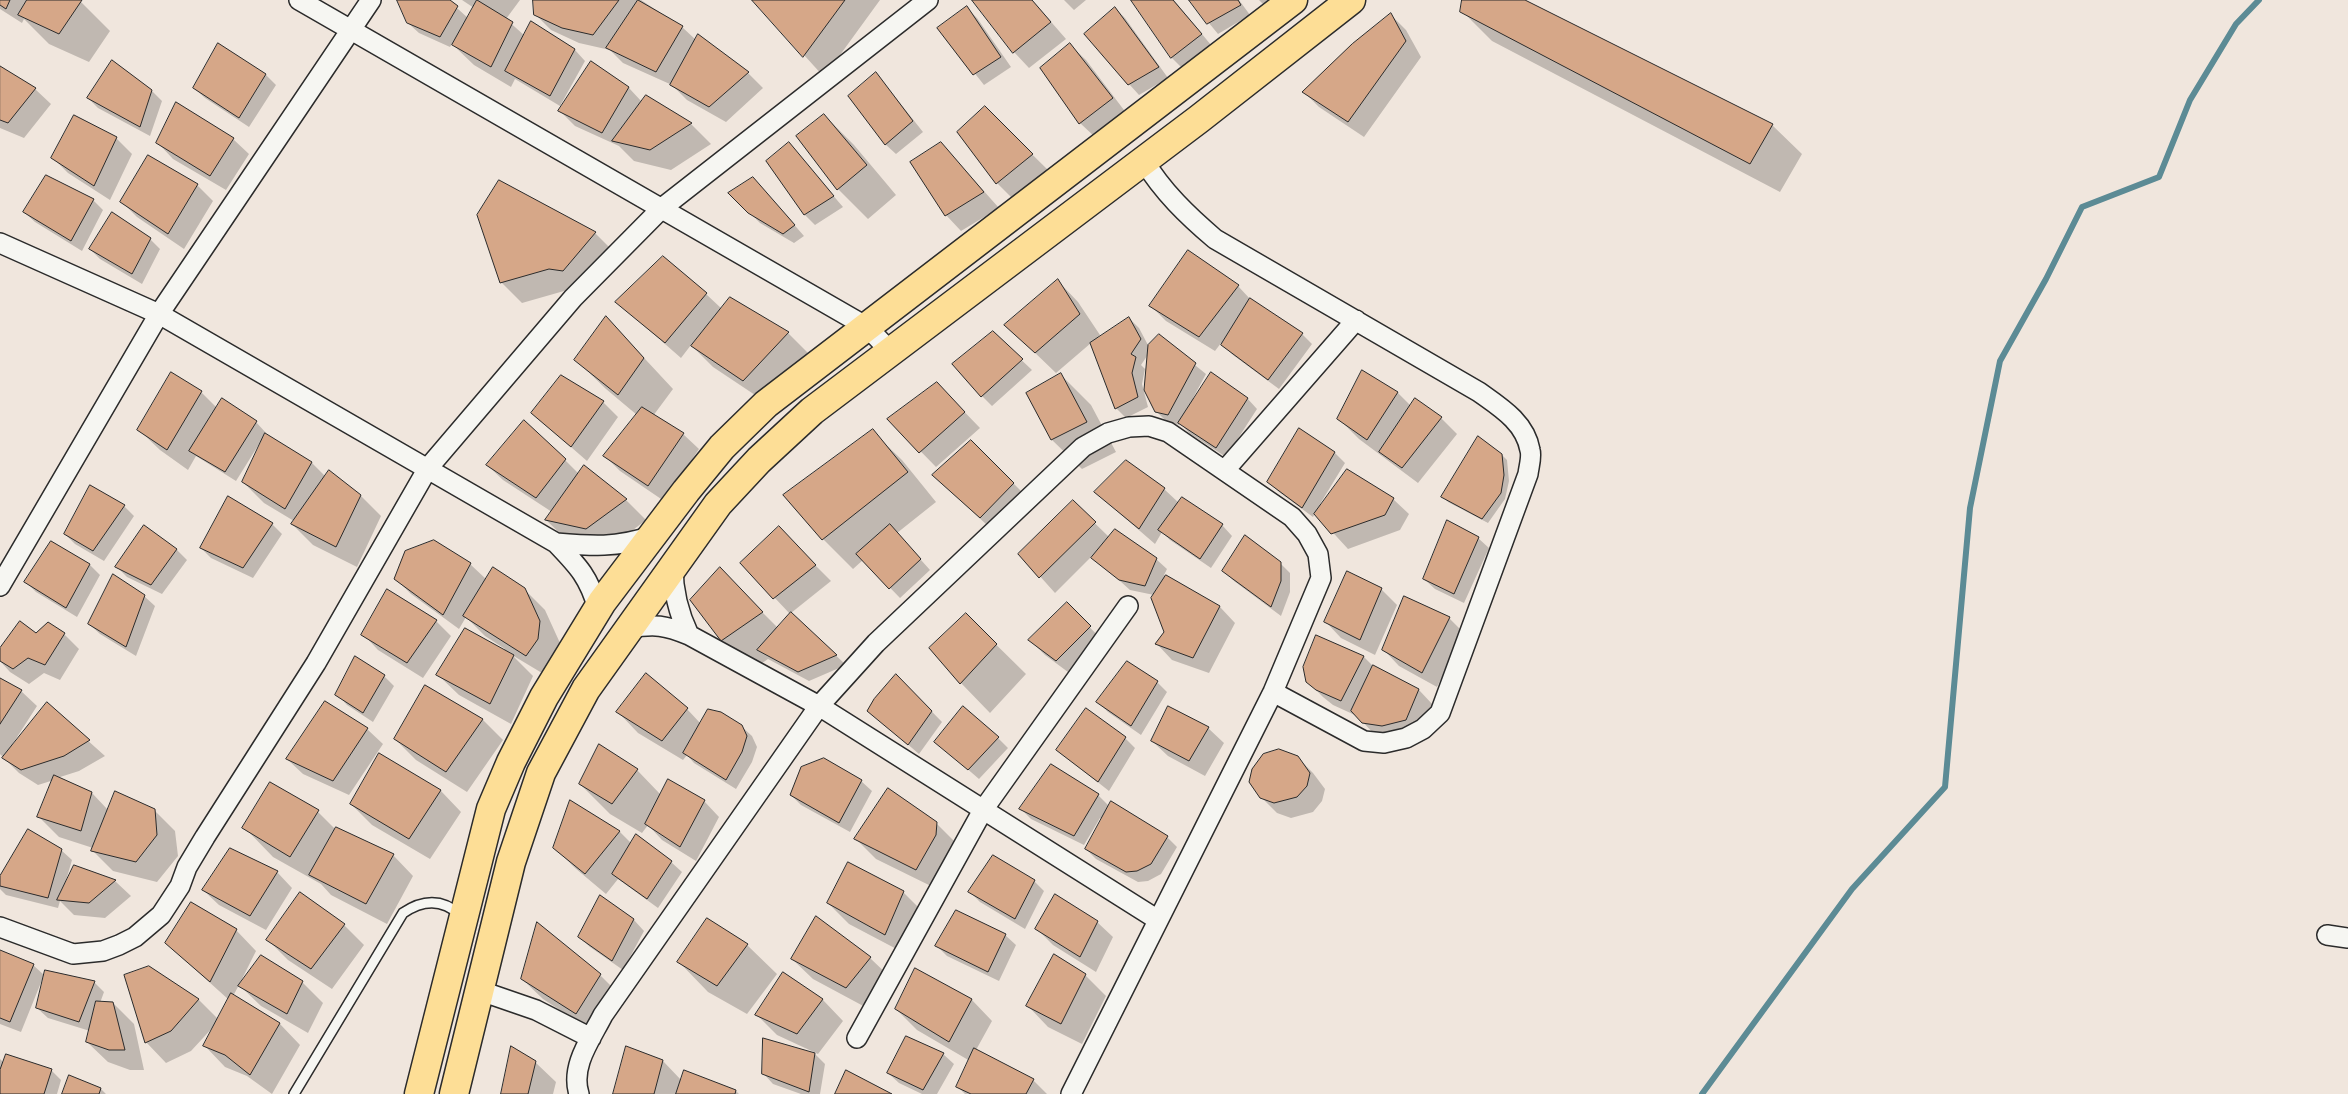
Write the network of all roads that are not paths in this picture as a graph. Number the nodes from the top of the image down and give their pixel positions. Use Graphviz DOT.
graph roads {
  1 [pos="299,0"];
  2 [pos="371,0"];
  3 [pos="928,0"];
  4 [pos="1293,0"];
  5 [pos="1351,0"];
  6 [pos="351,30"];
  7 [pos="1144,161"];
  8 [pos="662,208"];
  9 [pos="0,244"];
  10 [pos="159,314"];
  11 [pos="1356,320"];
  12 [pos="867,327"];
  13 [pos="891,352"];
  14 [pos="428,468"];
  15 [pos="1225,470"];
  16 [pos="652,536"];
  17 [pos="556,542"];
  18 [pos="672,567"];
  19 [pos="0,586"];
  20 [pos="1128,606"];
  21 [pos="598,609"];
  22 [pos="629,628"];
  23 [pos="689,635"];
  24 [pos="1273,692"];
  25 [pos="819,706"];
  26 [pos="983,810"];
  27 [pos="463,919"];
  28 [pos="1158,920"];
  29 [pos="0,927"];
  30 [pos="2327,935"];
  31 [pos="2348,938"];
  32 [pos="478,990"];
  33 [pos="591,1038"];
  34 [pos="858,1038"];
  35 [pos="294,1094"];
  36 [pos="419,1094"];
  37 [pos="454,1094"];
  38 [pos="579,1094"];
  39 [pos="1071,1094"];
  1 -- 6 [label="street"];
  2 -- 6 [label="street"];
  3 -- 8 [label="street"];
  4 -- 12 [label="main road"];
  5 -- 7 [label="main road"];
  6 -- 8 [label="street"];
  6 -- 10 [label="street"];
  7 -- 11 [label="street"];
  7 -- 13 [label="main road"];
  8 -- 12 [label="street"];
  8 -- 14 [label="street"];
  9 -- 10 [label="street"];
  10 -- 14 [label="street"];
  10 -- 19 [label="street"];
  11 -- 15 [label="street"];
  11 -- 24 [label="street"];
  12 -- 13 [label="street"];
  12 -- 16 [label="main road"];
  13 -- 18 [label="main road"];
  14 -- 17 [label="street"];
  14 -- 29 [label="street"];
  15 -- 24 [label="street"];
  15 -- 25 [label="street"];
  16 -- 17 [label="street"];
  16 -- 21 [label="main road"];
  17 -- 21 [label="street"];
  18 -- 22 [label="main road"];
  18 -- 23 [label="street"];
  20 -- 26 [label="street"];
  21 -- 27 [label="main road"];
  22 -- 23 [label="street"];
  22 -- 32 [label="main road"];
  23 -- 25 [label="street"];
  24 -- 28 [label="street"];
  25 -- 26 [label="street"];
  25 -- 33 [label="street"];
  26 -- 28 [label="street"];
  26 -- 34 [label="street"];
  27 -- 35 [label="lane"];
  27 -- 36 [label="main road"];
  28 -- 39 [label="street"];
  30 -- 31 [label="street"];
  32 -- 33 [label="street"];
  32 -- 37 [label="main road"];
  33 -- 38 [label="street"];
}
